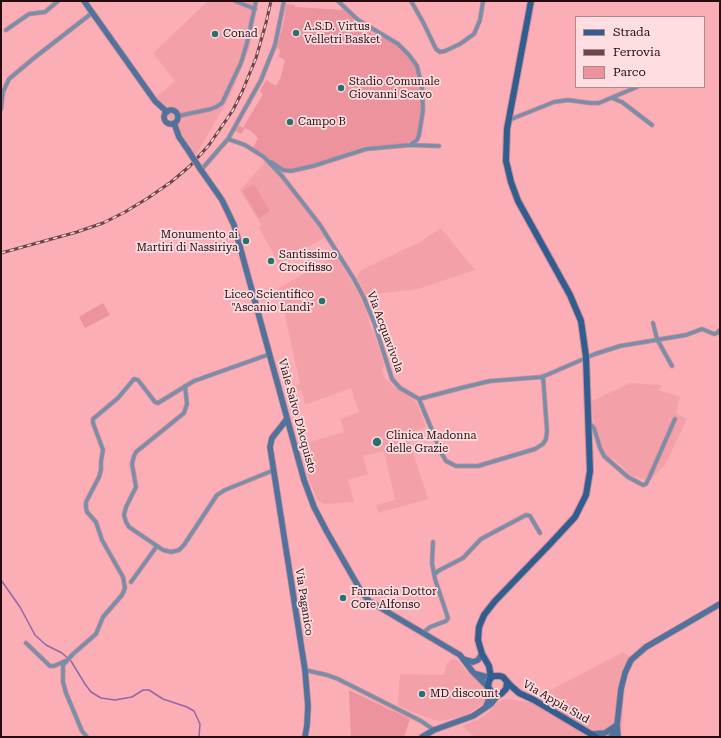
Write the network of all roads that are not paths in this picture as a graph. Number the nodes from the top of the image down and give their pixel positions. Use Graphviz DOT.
graph roads {
  1 [pos="58,1"];
  2 [pos="84,1"];
  3 [pos="235,1"];
  4 [pos="256,1"];
  5 [pos="284,1"];
  6 [pos="338,1"];
  7 [pos="411,1"];
  8 [pos="483,1"];
  9 [pos="531,1"];
  10 [pos="255,9"];
  11 [pos="93,12"];
  12 [pos="6,30"];
  13 [pos="635,88"];
  14 [pos="612,98"];
  15 [pos="1,109"];
  16 [pos="167,112"];
  17 [pos="178,116"];
  18 [pos="509,120"];
  19 [pos="174,123"];
  20 [pos="652,125"];
  21 [pos="228,139"];
  22 [pos="410,145"];
  23 [pos="439,146"];
  24 [pos="264,157"];
  25 [pos="201,170"];
  26 [pos="653,323"];
  27 [pos="720,330"];
  28 [pos="657,339"];
  29 [pos="270,354"];
  30 [pos="586,357"];
  31 [pos="672,366"];
  32 [pos="543,376"];
  33 [pos="185,386"];
  34 [pos="419,399"];
  35 [pos="287,419"];
  36 [pos="675,419"];
  37 [pos="588,422"];
  38 [pos="274,470"];
  39 [pos="540,534"];
  40 [pos="433,542"];
  41 [pos="157,546"];
  42 [pos="435,574"];
  43 [pos="132,582"];
  44 [pos="720,604"];
  45 [pos="452,619"];
  46 [pos="447,620"];
  47 [pos="423,633"];
  48 [pos="26,643"];
  49 [pos="482,654"];
  50 [pos="463,659"];
  51 [pos="65,661"];
  52 [pos="487,662"];
  53 [pos="305,670"];
  54 [pos="475,674"];
  55 [pos="500,676"];
  56 [pos="491,678"];
  57 [pos="507,683"];
  58 [pos="489,689"];
  59 [pos="501,693"];
  60 [pos="519,693"];
  61 [pos="484,710"];
  62 [pos="617,725"];
  63 [pos="434,730"];
  64 [pos="594,736"];
  65 [pos="87,737"];
  66 [pos="305,737"];
  67 [pos="422,737"];
  68 [pos="612,737"];
  69 [pos="618,737"];
  1 -- 12 [label="street"];
  2 -- 11 [label="main road"];
  3 -- 10 [label="street"];
  4 -- 10 [label="street"];
  5 -- 21 [label="street"];
  6 -- 22 [label="street"];
  7 -- 8 [label="street"];
  9 -- 18 [label="main road"];
  10 -- 17 [label="street"];
  11 -- 15 [label="street"];
  11 -- 16 [label="main road"];
  13 -- 14 [label="street"];
  14 -- 18 [label="street"];
  14 -- 20 [label="street"];
  16 -- 17 [label="main road"];
  16 -- 19 [label="main road"];
  17 -- 19 [label="main road"];
  18 -- 30 [label="main road"];
  19 -- 25 [label="main road, Viale Salvo D'Acquisto, bridge"];
  21 -- 24 [label="street, Via Acquavivola"];
  21 -- 25 [label="street"];
  22 -- 23 [label="street"];
  22 -- 24 [label="street"];
  24 -- 34 [label="street, Via Acquavivola"];
  25 -- 29 [label="main road, Viale Salvo D'Acquisto"];
  26 -- 28 [label="street"];
  27 -- 28 [label="street"];
  28 -- 30 [label="street"];
  28 -- 31 [label="street"];
  29 -- 33 [label="street"];
  29 -- 35 [label="main road, Viale Salvo D'Acquisto"];
  30 -- 32 [label="street"];
  30 -- 37 [label="main road"];
  32 -- 34 [label="street"];
  32 -- 34 [label="street"];
  33 -- 41 [label="street"];
  33 -- 51 [label="street"];
  35 -- 38 [label="main road, Via Paganico"];
  35 -- 47 [label="main road, Viale Salvo D'Acquisto"];
  36 -- 37 [label="street"];
  37 -- 49 [label="main road"];
  38 -- 41 [label="street"];
  38 -- 53 [label="main road, Via Paganico"];
  39 -- 42 [label="street"];
  40 -- 42 [label="street"];
  41 -- 43 [label="street"];
  42 -- 46 [label="street"];
  44 -- 62 [label="main road"];
  45 -- 46 [label="street"];
  46 -- 47 [label="street"];
  47 -- 50 [label="main road, Viale Salvo D'Acquisto"];
  48 -- 51 [label="street"];
  49 -- 50 [label="main road"];
  49 -- 52 [label="main road"];
  50 -- 54 [label="main road, Viale Salvo D'Acquisto"];
  51 -- 65 [label="street"];
  52 -- 55 [label="main road"];
  52 -- 56 [label="main road"];
  53 -- 63 [label="street"];
  53 -- 66 [label="main road, Via Paganico"];
  54 -- 56 [label="main road"];
  54 -- 58 [label="main road, Viale Salvo D'Acquisto"];
  55 -- 56 [label="main road"];
  55 -- 57 [label="main road"];
  56 -- 58 [label="main road"];
  57 -- 59 [label="main road"];
  57 -- 60 [label="main road, Via Appia Sud"];
  58 -- 59 [label="main road"];
  58 -- 61 [label="main road"];
  59 -- 60 [label="main road"];
  59 -- 61 [label="main road"];
  60 -- 64 [label="main road, Via Appia Sud"];
  61 -- 63 [label="main road"];
  62 -- 64 [label="main road"];
  62 -- 68 [label="main road"];
  62 -- 69 [label="main road"];
  63 -- 67 [label="main road"];
}
